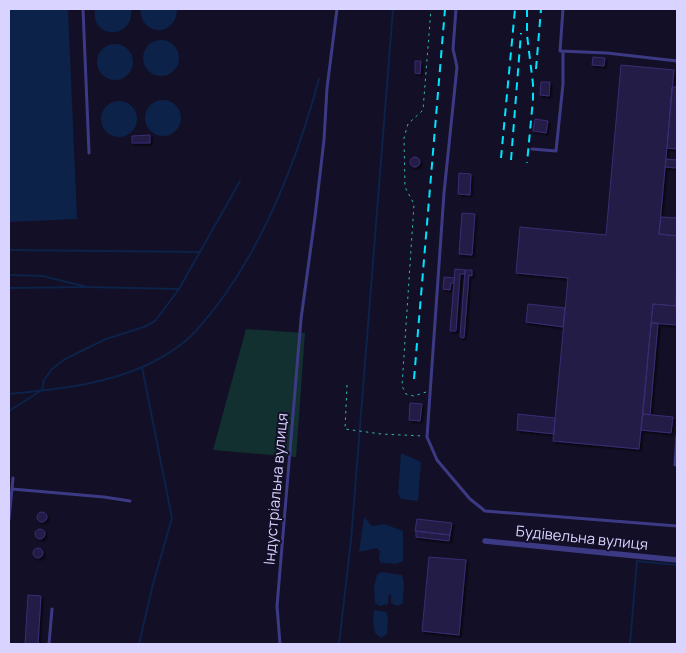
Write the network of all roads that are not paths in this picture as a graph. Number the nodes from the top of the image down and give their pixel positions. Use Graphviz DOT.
graph roads {
  1 [pos="83,9"];
  2 [pos="337,9"];
  3 [pos="456,9"];
  4 [pos="563,9"];
  5 [pos="563,51"];
  6 [pos="677,61"];
  7 [pos="532,149"];
  8 [pos="89,153"];
  9 [pos="677,436"];
  10 [pos="675,465"];
  11 [pos="13,478"];
  12 [pos="12,489"];
  13 [pos="130,501"];
  14 [pos="9,519"];
  15 [pos="677,526"];
  16 [pos="485,540"];
  17 [pos="677,560"];
  18 [pos="52,609"];
  19 [pos="49,644"];
  20 [pos="280,644"];
  1 -- 8 [label="lane"];
  2 -- 20 [label="lane, Індустріальна вулиця"];
  3 -- 15 [label="lane"];
  4 -- 5 [label="lane"];
  5 -- 6 [label="lane"];
  5 -- 7 [label="lane"];
  9 -- 10 [label="lane"];
  11 -- 12 [label="lane"];
  12 -- 13 [label="lane"];
  12 -- 14 [label="lane"];
  16 -- 17 [label="street, Будівельна вулиця"];
  18 -- 19 [label="lane"];
}
